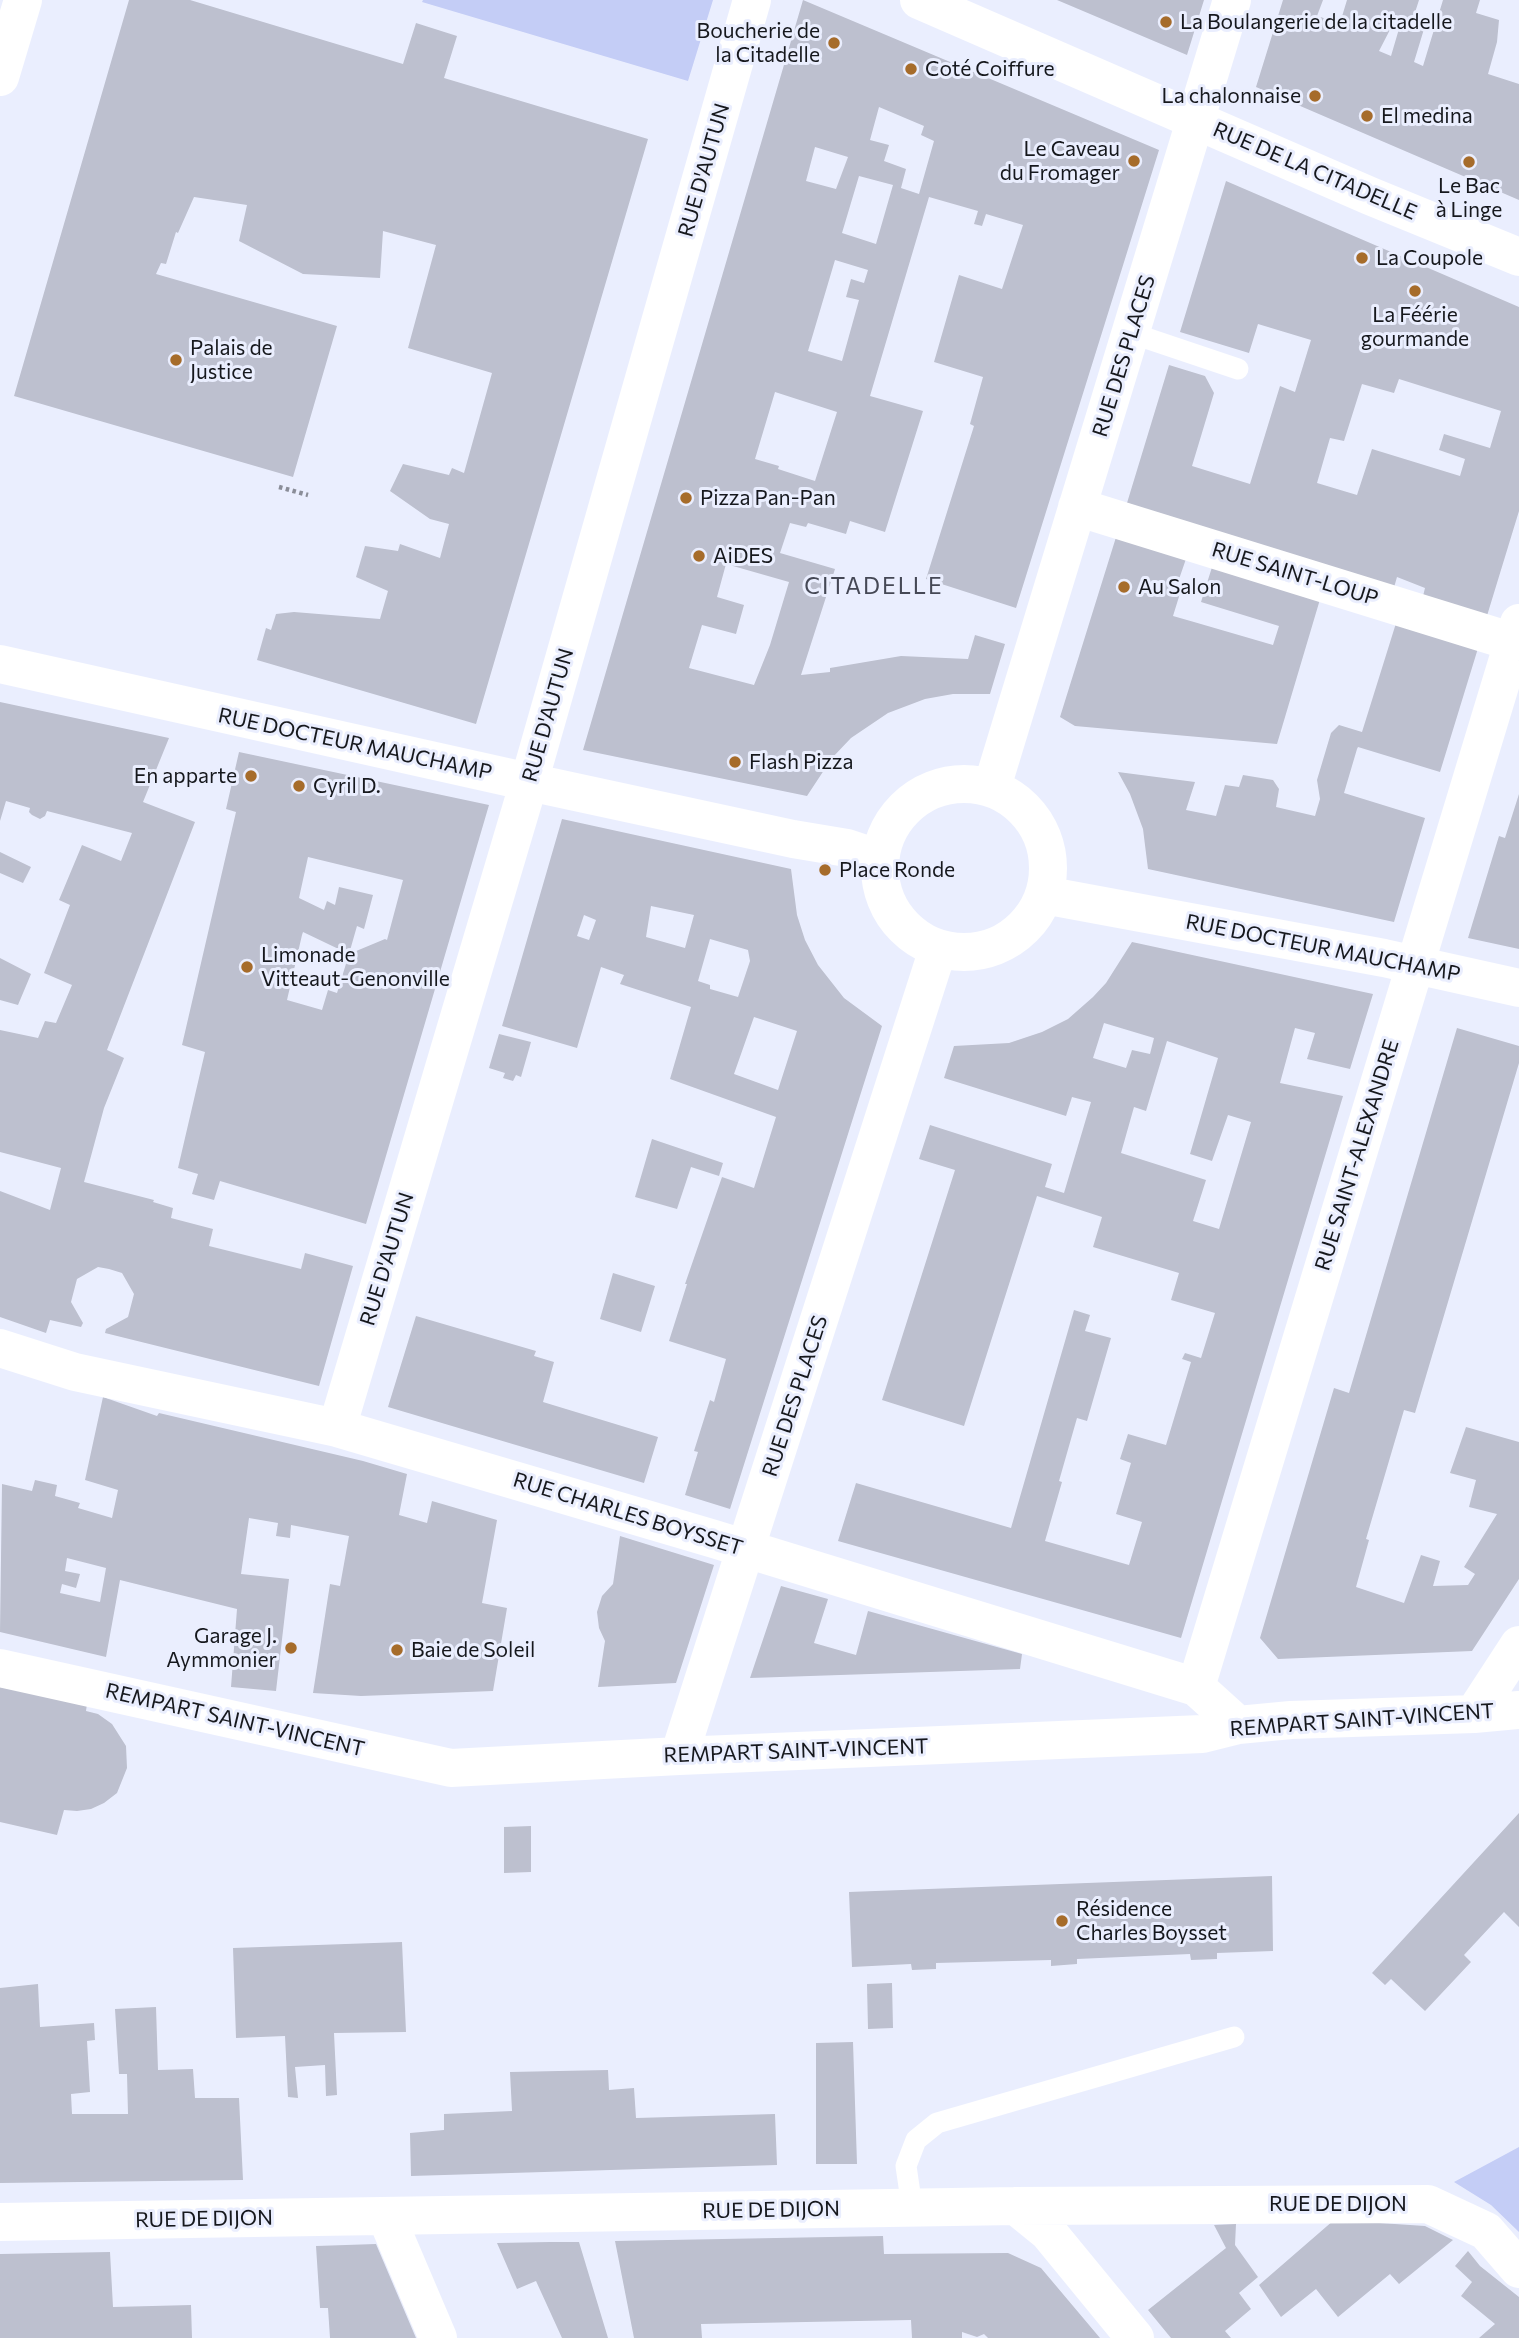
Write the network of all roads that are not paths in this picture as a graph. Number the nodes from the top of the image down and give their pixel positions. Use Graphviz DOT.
graph roads {
  1 [pos="23,0"];
  2 [pos="752,0"];
  3 [pos="919,0"];
  4 [pos="1232,0"];
  5 [pos="0,77"];
  6 [pos="1196,120"];
  7 [pos="1519,257"];
  8 [pos="1131,333"];
  9 [pos="1238,369"];
  10 [pos="1077,507"];
  11 [pos="1516,632"];
  12 [pos="0,664"];
  13 [pos="529,782"];
  14 [pos="992,788"];
  15 [pos="880,859"];
  16 [pos="1044,895"];
  17 [pos="938,949"];
  18 [pos="1416,964"];
  19 [pos="1519,988"];
  20 [pos="0,1348"];
  21 [pos="337,1428"];
  22 [pos="746,1549"];
  23 [pos="1519,1645"];
  24 [pos="0,1668"];
  25 [pos="1196,1687"];
  26 [pos="1519,1710"];
  27 [pos="1474,1714"];
  28 [pos="1238,1725"];
  29 [pos="678,1756"];
  30 [pos="1234,2037"];
  31 [pos="1016,2206"];
  32 [pos="912,2207"];
  33 [pos="386,2216"];
  34 [pos="0,2222"];
  35 [pos="1519,2269"];
  36 [pos="438,2338"];
  37 [pos="1135,2338"];
  1 -- 5 [label="street"];
  2 -- 13 [label="street, RUE D'AUTUN"];
  3 -- 6 [label="street, RUE DE LA CITADELLE"];
  4 -- 6 [label="street, RUE DES PLACES"];
  6 -- 7 [label="street, RUE DE LA CITADELLE"];
  6 -- 8 [label="street, RUE DES PLACES"];
  8 -- 9 [label="lane"];
  8 -- 10 [label="street, RUE DES PLACES"];
  10 -- 11 [label="street, RUE SAINT-LOUP"];
  10 -- 14 [label="street, RUE DES PLACES"];
  11 -- 18 [label="street, RUE SAINT-ALEXANDRE"];
  12 -- 13 [label="street, RUE DOCTEUR MAUCHAMP"];
  13 -- 15 [label="street, RUE DOCTEUR MAUCHAMP"];
  13 -- 21 [label="street, RUE D'AUTUN"];
  14 -- 15 [label="street"];
  14 -- 16 [label="street"];
  15 -- 17 [label="street"];
  16 -- 17 [label="street"];
  16 -- 18 [label="street, RUE DOCTEUR MAUCHAMP"];
  17 -- 22 [label="street, RUE DES PLACES"];
  18 -- 19 [label="street, RUE DOCTEUR MAUCHAMP"];
  18 -- 25 [label="street, RUE SAINT-ALEXANDRE"];
  20 -- 21 [label="street, RUE CHARLES BOYSSET"];
  21 -- 22 [label="street, RUE CHARLES BOYSSET"];
  22 -- 25 [label="street, RUE CHARLES BOYSSET"];
  22 -- 29 [label="street, RUE DES PLACES"];
  23 -- 27 [label="street"];
  24 -- 29 [label="street, REMPART SAINT-VINCENT"];
  25 -- 28 [label="street, RUE CHARLES BOYSSET"];
  26 -- 27 [label="street, REMPART SAINT-VINCENT"];
  27 -- 28 [label="street, REMPART SAINT-VINCENT"];
  28 -- 29 [label="street, REMPART SAINT-VINCENT"];
  30 -- 32 [label="lane"];
  31 -- 32 [label="street, RUE DE DIJON"];
  31 -- 35 [label="street, RUE DE DIJON"];
  31 -- 37 [label="street"];
  32 -- 33 [label="street, RUE DE DIJON"];
  33 -- 34 [label="street, RUE DE DIJON"];
  33 -- 36 [label="street"];
}
